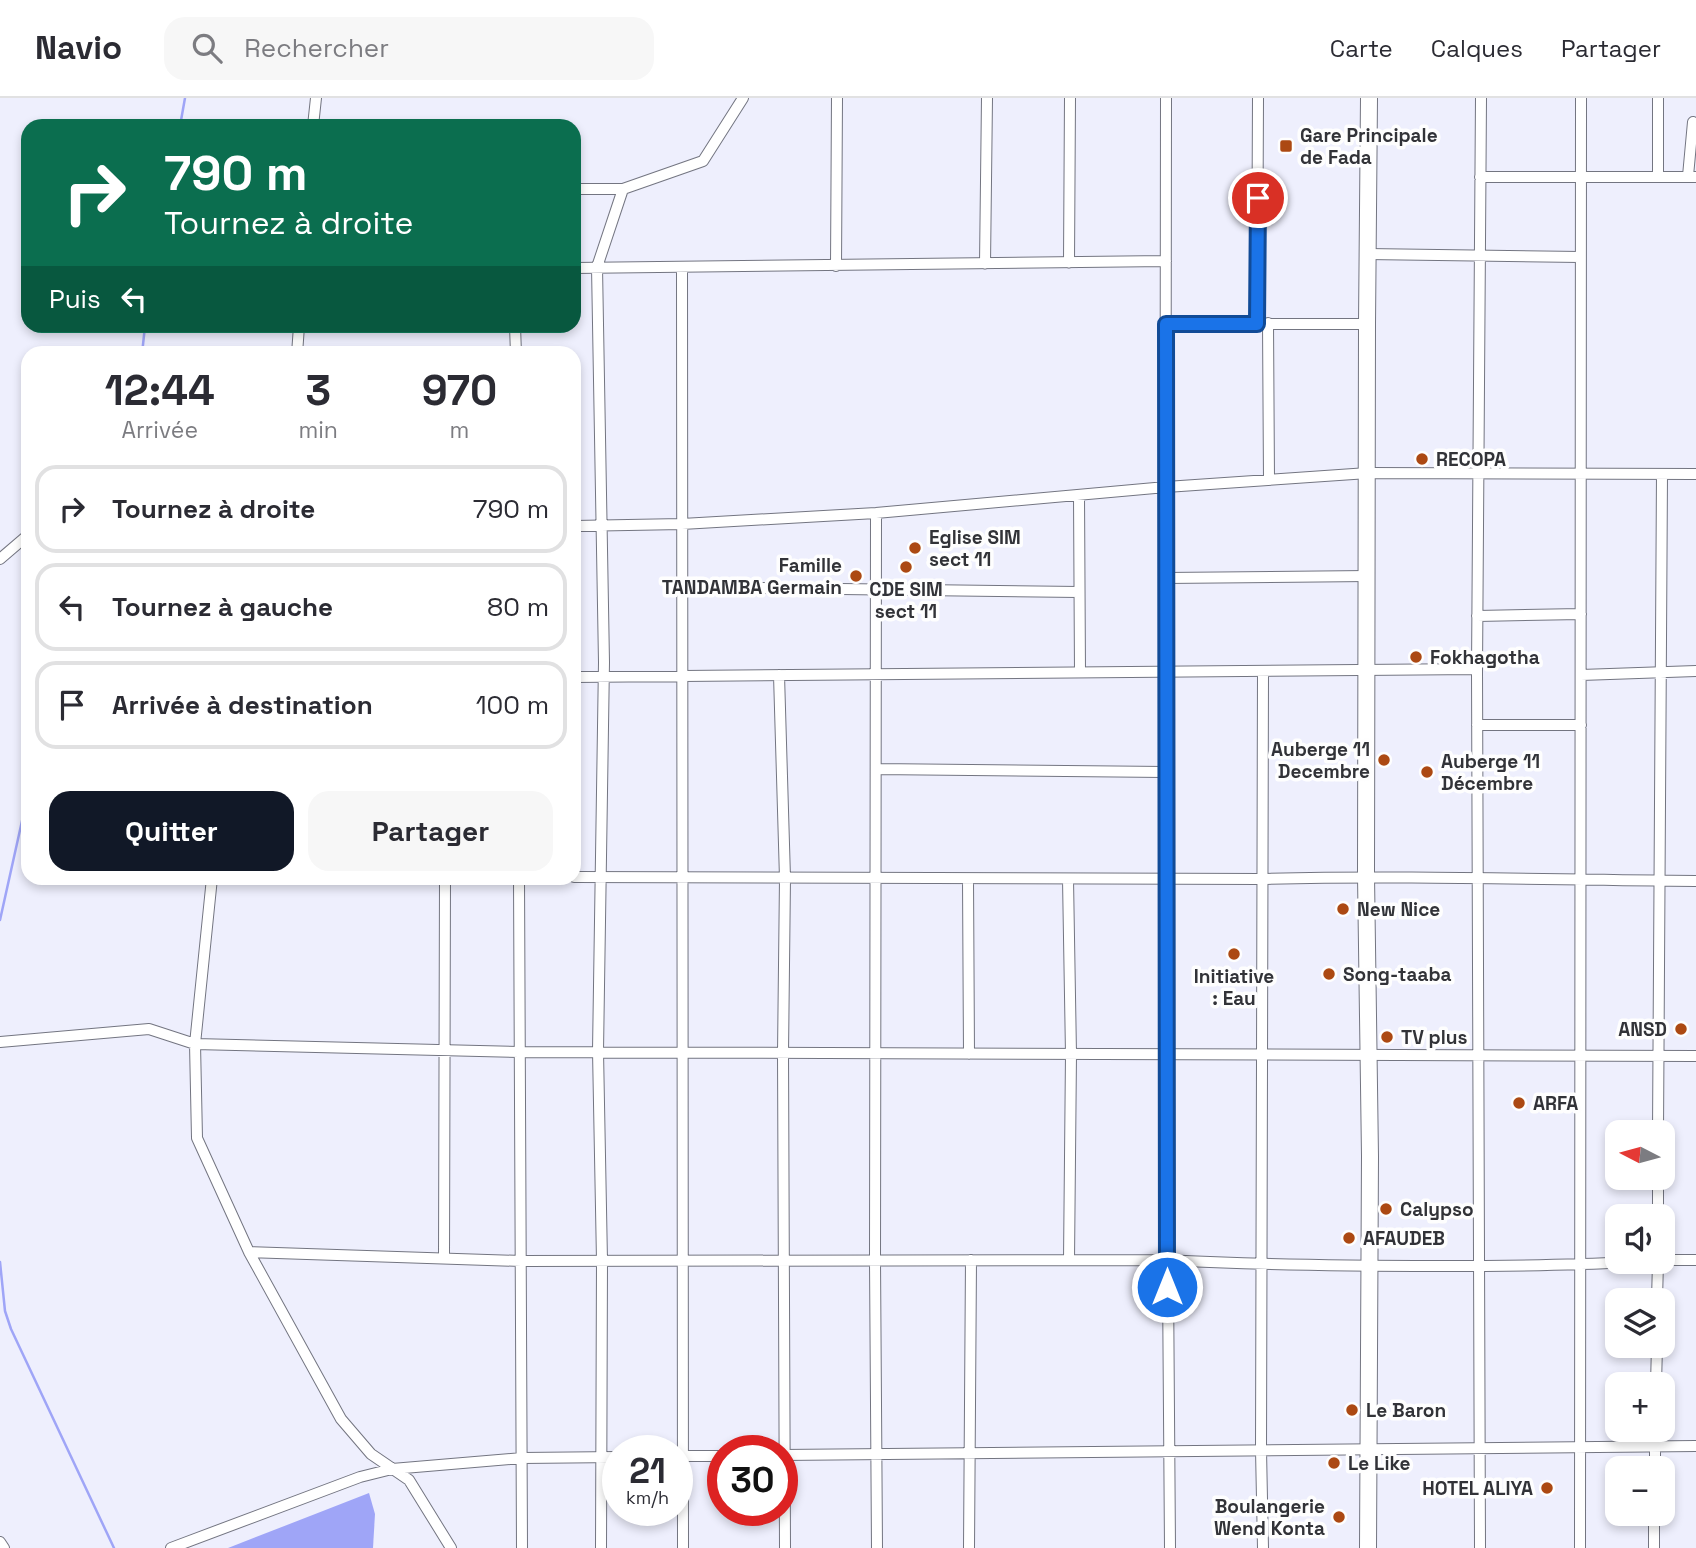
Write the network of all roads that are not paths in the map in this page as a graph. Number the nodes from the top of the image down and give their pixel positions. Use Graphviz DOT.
graph roads {
  1 [pos="316,98"];
  2 [pos="743,98"];
  3 [pos="836,98"];
  4 [pos="987,98"];
  5 [pos="1070,98"];
  6 [pos="1166,98"];
  7 [pos="1258,98"];
  8 [pos="1369,98"];
  9 [pos="1481,98"];
  10 [pos="1581,98"];
  11 [pos="1658,98"];
  12 [pos="314,119"];
  13 [pos="1693,122"];
  14 [pos="1693,149"];
  15 [pos="1580,175"];
  16 [pos="1658,176"];
  17 [pos="1692,176"];
  18 [pos="1480,177"];
  19 [pos="581,189"];
  20 [pos="623,189"];
  21 [pos="1367,254"];
  22 [pos="1479,255"];
  23 [pos="1580,257"];
  24 [pos="1166,261"];
  25 [pos="1069,263"];
  26 [pos="985,264"];
  27 [pos="836,266"];
  28 [pos="597,267"];
  29 [pos="581,268"];
  30 [pos="682,268"];
  31 [pos="1263,323"];
  32 [pos="1166,324"];
  33 [pos="1367,324"];
  34 [pos="1368,473"];
  35 [pos="1477,474"];
  36 [pos="1582,474"];
  37 [pos="1662,474"];
  38 [pos="1696,474"];
  39 [pos="1269,480"];
  40 [pos="1166,487"];
  41 [pos="1079,495"];
  42 [pos="876,513"];
  43 [pos="682,524"];
  44 [pos="581,526"];
  45 [pos="601,526"];
  46 [pos="21,541"];
  47 [pos="0,559"];
  48 [pos="1368,576"];
  49 [pos="1165,578"];
  50 [pos="682,587"];
  51 [pos="876,589"];
  52 [pos="1079,592"];
  53 [pos="1581,614"];
  54 [pos="1477,616"];
  55 [pos="1477,669"];
  56 [pos="1367,670"];
  57 [pos="1165,671"];
  58 [pos="1263,671"];
  59 [pos="1661,671"];
  60 [pos="1696,671"];
  61 [pos="1080,672"];
  62 [pos="876,674"];
  63 [pos="779,675"];
  64 [pos="1581,675"];
  65 [pos="682,676"];
  66 [pos="581,677"];
  67 [pos="604,677"];
  68 [pos="1477,725"];
  69 [pos="1581,725"];
  70 [pos="876,769"];
  71 [pos="1165,772"];
  72 [pos="1366,876"];
  73 [pos="581,877"];
  74 [pos="602,877"];
  75 [pos="682,878"];
  76 [pos="785,878"];
  77 [pos="876,878"];
  78 [pos="968,878"];
  79 [pos="1068,879"];
  80 [pos="1165,879"];
  81 [pos="1261,879"];
  82 [pos="1477,880"];
  83 [pos="1580,880"];
  84 [pos="1660,881"];
  85 [pos="1696,881"];
  86 [pos="211,885"];
  87 [pos="444,885"];
  88 [pos="519,885"];
  89 [pos="0,1042"];
  90 [pos="195,1044"];
  91 [pos="444,1049"];
  92 [pos="598,1051"];
  93 [pos="519,1052"];
  94 [pos="681,1053"];
  95 [pos="783,1054"];
  96 [pos="877,1054"];
  97 [pos="969,1054"];
  98 [pos="1071,1054"];
  99 [pos="1166,1055"];
  100 [pos="1261,1055"];
  101 [pos="1370,1055"];
  102 [pos="1478,1055"];
  103 [pos="1579,1056"];
  104 [pos="1658,1056"];
  105 [pos="1696,1056"];
  106 [pos="1658,1120"];
  107 [pos="249,1252"];
  108 [pos="444,1258"];
  109 [pos="1675,1259"];
  110 [pos="1696,1259"];
  111 [pos="1069,1260"];
  112 [pos="1167,1260"];
  113 [pos="521,1261"];
  114 [pos="602,1261"];
  115 [pos="681,1261"];
  116 [pos="784,1261"];
  117 [pos="875,1261"];
  118 [pos="971,1261"];
  119 [pos="1605,1263"];
  120 [pos="1262,1265"];
  121 [pos="1580,1265"];
  122 [pos="1368,1266"];
  123 [pos="1479,1266"];
  124 [pos="602,1435"];
  125 [pos="679,1435"];
  126 [pos="784,1435"];
  127 [pos="1655,1442"];
  128 [pos="1655,1446"];
  129 [pos="1696,1446"];
  130 [pos="1580,1447"];
  131 [pos="1480,1448"];
  132 [pos="1261,1450"];
  133 [pos="1367,1450"];
  134 [pos="1168,1451"];
  135 [pos="969,1453"];
  136 [pos="877,1454"];
  137 [pos="798,1455"];
  138 [pos="1655,1456"];
  139 [pos="602,1457"];
  140 [pos="522,1458"];
  141 [pos="392,1469"];
  142 [pos="682,1526"];
  143 [pos="785,1526"];
  144 [pos="1654,1526"];
  145 [pos="0,1542"];
  146 [pos="4,1548"];
  147 [pos="171,1548"];
  148 [pos="451,1548"];
  149 [pos="523,1548"];
  150 [pos="601,1548"];
  151 [pos="683,1548"];
  152 [pos="785,1548"];
  153 [pos="877,1548"];
  154 [pos="969,1548"];
  155 [pos="1170,1548"];
  156 [pos="1263,1548"];
  157 [pos="1368,1548"];
  158 [pos="1480,1548"];
  159 [pos="1580,1548"];
  160 [pos="1654,1548"];
  1 -- 12 [label="street"];
  2 -- 20 [label="street"];
  3 -- 27 [label="street"];
  4 -- 26 [label="street"];
  5 -- 25 [label="street"];
  6 -- 24 [label="street"];
  7 -- 31 [label="street"];
  8 -- 21 [label="highway"];
  9 -- 18 [label="street"];
  10 -- 15 [label="street"];
  11 -- 16 [label="street"];
  13 -- 14 [label="street"];
  14 -- 17 [label="street"];
  15 -- 16 [label="street"];
  15 -- 18 [label="street"];
  15 -- 23 [label="street"];
  16 -- 17 [label="street"];
  18 -- 22 [label="street"];
  19 -- 20 [label="street"];
  20 -- 28 [label="street"];
  21 -- 22 [label="street"];
  21 -- 33 [label="highway"];
  22 -- 23 [label="street"];
  22 -- 35 [label="street"];
  23 -- 36 [label="street"];
  24 -- 25 [label="street"];
  24 -- 32 [label="street"];
  25 -- 26 [label="street"];
  26 -- 27 [label="street"];
  27 -- 30 [label="street"];
  28 -- 29 [label="street"];
  28 -- 30 [label="street"];
  28 -- 45 [label="street"];
  30 -- 43 [label="street"];
  31 -- 32 [label="street"];
  31 -- 33 [label="street"];
  31 -- 39 [label="street"];
  32 -- 40 [label="street"];
  33 -- 34 [label="highway"];
  34 -- 35 [label="street"];
  34 -- 39 [label="street"];
  34 -- 48 [label="highway"];
  35 -- 36 [label="street"];
  35 -- 54 [label="street"];
  36 -- 37 [label="street"];
  36 -- 53 [label="street"];
  37 -- 38 [label="street"];
  37 -- 59 [label="street"];
  39 -- 40 [label="street"];
  40 -- 41 [label="street"];
  40 -- 49 [label="street"];
  41 -- 42 [label="street"];
  41 -- 52 [label="street"];
  42 -- 43 [label="street"];
  42 -- 51 [label="street"];
  43 -- 45 [label="street"];
  43 -- 50 [label="street"];
  44 -- 45 [label="street"];
  45 -- 67 [label="street"];
  46 -- 47 [label="street"];
  48 -- 49 [label="street"];
  48 -- 56 [label="highway"];
  49 -- 57 [label="street"];
  50 -- 51 [label="street"];
  50 -- 65 [label="street"];
  51 -- 52 [label="street"];
  51 -- 62 [label="street"];
  52 -- 61 [label="street"];
  53 -- 54 [label="street"];
  53 -- 64 [label="street"];
  54 -- 55 [label="street"];
  55 -- 56 [label="street"];
  55 -- 68 [label="street"];
  56 -- 58 [label="street"];
  56 -- 72 [label="highway"];
  57 -- 58 [label="street"];
  57 -- 61 [label="street"];
  57 -- 71 [label="street"];
  58 -- 81 [label="street"];
  59 -- 60 [label="street"];
  59 -- 64 [label="street"];
  59 -- 84 [label="street"];
  61 -- 62 [label="street"];
  62 -- 63 [label="street"];
  62 -- 70 [label="street"];
  63 -- 65 [label="street"];
  63 -- 76 [label="street"];
  64 -- 69 [label="street"];
  65 -- 67 [label="street"];
  65 -- 75 [label="street"];
  66 -- 67 [label="street"];
  67 -- 74 [label="street"];
  68 -- 69 [label="street"];
  68 -- 82 [label="street"];
  69 -- 83 [label="street"];
  70 -- 71 [label="street"];
  70 -- 77 [label="street"];
  71 -- 80 [label="street"];
  72 -- 81 [label="street"];
  72 -- 82 [label="street"];
  72 -- 101 [label="highway"];
  73 -- 74 [label="street"];
  74 -- 75 [label="street"];
  74 -- 92 [label="street"];
  75 -- 76 [label="street"];
  75 -- 94 [label="street"];
  76 -- 77 [label="street"];
  76 -- 95 [label="street"];
  77 -- 78 [label="street"];
  77 -- 96 [label="street"];
  78 -- 79 [label="street"];
  78 -- 97 [label="street"];
  79 -- 80 [label="street"];
  79 -- 98 [label="street"];
  80 -- 81 [label="street"];
  80 -- 99 [label="street"];
  81 -- 100 [label="street"];
  82 -- 83 [label="street"];
  82 -- 102 [label="street"];
  83 -- 84 [label="street"];
  83 -- 103 [label="street"];
  84 -- 85 [label="street"];
  84 -- 104 [label="street"];
  86 -- 90 [label="street"];
  87 -- 91 [label="street"];
  88 -- 93 [label="street"];
  89 -- 90 [label="street"];
  90 -- 91 [label="street"];
  90 -- 107 [label="street"];
  91 -- 93 [label="street"];
  91 -- 108 [label="street"];
  92 -- 93 [label="street"];
  92 -- 94 [label="street"];
  92 -- 114 [label="street"];
  93 -- 113 [label="street"];
  94 -- 95 [label="street"];
  94 -- 115 [label="street"];
  95 -- 96 [label="street"];
  95 -- 116 [label="street"];
  96 -- 97 [label="street"];
  96 -- 117 [label="street"];
  97 -- 98 [label="street"];
  98 -- 99 [label="street"];
  98 -- 111 [label="street"];
  99 -- 100 [label="street"];
  99 -- 112 [label="street"];
  100 -- 101 [label="street"];
  100 -- 120 [label="street"];
  101 -- 102 [label="street"];
  101 -- 122 [label="highway"];
  102 -- 103 [label="street"];
  102 -- 123 [label="street"];
  103 -- 104 [label="street"];
  103 -- 121 [label="street"];
  104 -- 105 [label="street"];
  104 -- 106 [label="street"];
  107 -- 108 [label="street"];
  107 -- 141 [label="street"];
  108 -- 113 [label="street"];
  109 -- 110 [label="street"];
  111 -- 112 [label="street"];
  111 -- 118 [label="street"];
  112 -- 120 [label="street"];
  112 -- 134 [label="street"];
  113 -- 114 [label="street"];
  113 -- 140 [label="street"];
  114 -- 115 [label="street"];
  114 -- 124 [label="street"];
  115 -- 116 [label="street"];
  115 -- 125 [label="street"];
  116 -- 117 [label="street"];
  116 -- 126 [label="street"];
  117 -- 118 [label="street"];
  117 -- 136 [label="street"];
  118 -- 135 [label="street"];
  119 -- 121 [label="street"];
  120 -- 122 [label="street"];
  120 -- 132 [label="street"];
  121 -- 123 [label="street"];
  121 -- 130 [label="street"];
  122 -- 123 [label="street"];
  122 -- 133 [label="highway"];
  123 -- 131 [label="street"];
  127 -- 128 [label="street"];
  128 -- 129 [label="street"];
  128 -- 130 [label="street"];
  128 -- 138 [label="street"];
  130 -- 131 [label="street"];
  130 -- 159 [label="street"];
  131 -- 133 [label="street"];
  131 -- 158 [label="street"];
  132 -- 133 [label="street"];
  132 -- 134 [label="street"];
  132 -- 156 [label="street"];
  133 -- 157 [label="highway"];
  134 -- 135 [label="street"];
  134 -- 155 [label="street"];
  135 -- 136 [label="street"];
  135 -- 154 [label="street"];
  136 -- 137 [label="street"];
  136 -- 153 [label="street"];
  139 -- 140 [label="street"];
  139 -- 150 [label="street"];
  140 -- 141 [label="street"];
  140 -- 149 [label="street"];
  141 -- 147 [label="street"];
  141 -- 148 [label="street"];
  142 -- 151 [label="street"];
  143 -- 152 [label="street"];
  144 -- 160 [label="street"];
  145 -- 146 [label="street"];
}
